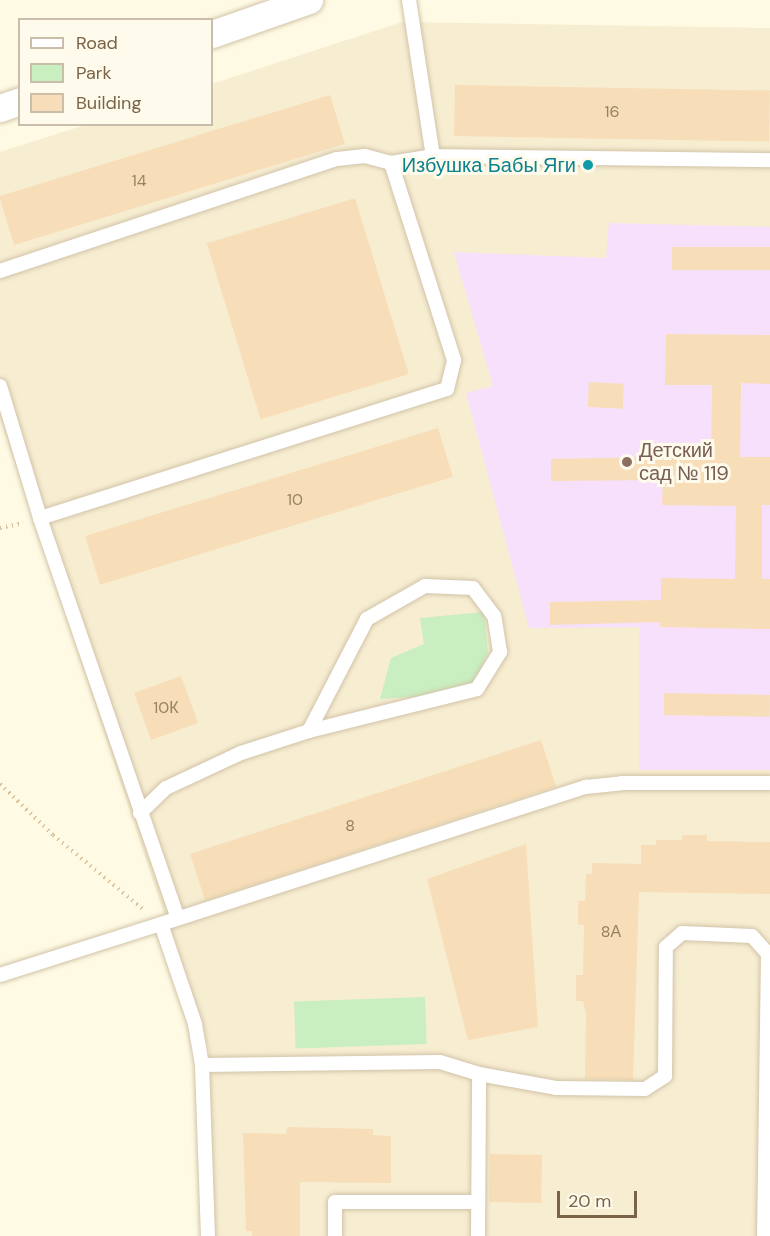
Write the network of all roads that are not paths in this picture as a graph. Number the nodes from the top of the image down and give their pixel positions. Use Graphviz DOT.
graph roads {
  1 [pos="309,0"];
  2 [pos="409,0"];
  3 [pos="213,34"];
  4 [pos="18,102"];
  5 [pos="0,108"];
  6 [pos="433,156"];
  7 [pos="770,160"];
  8 [pos="392,163"];
  9 [pos="0,271"];
  10 [pos="0,386"];
  11 [pos="40,518"];
  12 [pos="309,731"];
  13 [pos="770,783"];
  14 [pos="140,813"];
  15 [pos="178,918"];
  16 [pos="161,924"];
  17 [pos="0,975"];
  18 [pos="202,1065"];
  19 [pos="479,1074"];
  20 [pos="478,1202"];
  21 [pos="208,1236"];
  22 [pos="335,1236"];
  23 [pos="478,1236"];
  24 [pos="764,1236"];
  1 -- 3 [label="street"];
  2 -- 6 [label="lane"];
  4 -- 5 [label="street"];
  6 -- 7 [label="lane"];
  6 -- 8 [label="lane"];
  8 -- 9 [label="lane"];
  8 -- 11 [label="lane"];
  10 -- 11 [label="lane"];
  11 -- 14 [label="lane"];
  12 -- 12 [label="lane"];
  12 -- 14 [label="lane"];
  13 -- 15 [label="lane"];
  14 -- 15 [label="lane"];
  15 -- 16 [label="lane"];
  16 -- 17 [label="lane"];
  16 -- 18 [label="lane"];
  18 -- 19 [label="lane"];
  18 -- 21 [label="lane"];
  19 -- 20 [label="lane"];
  19 -- 24 [label="lane"];
  20 -- 22 [label="lane"];
  20 -- 23 [label="lane"];
}
